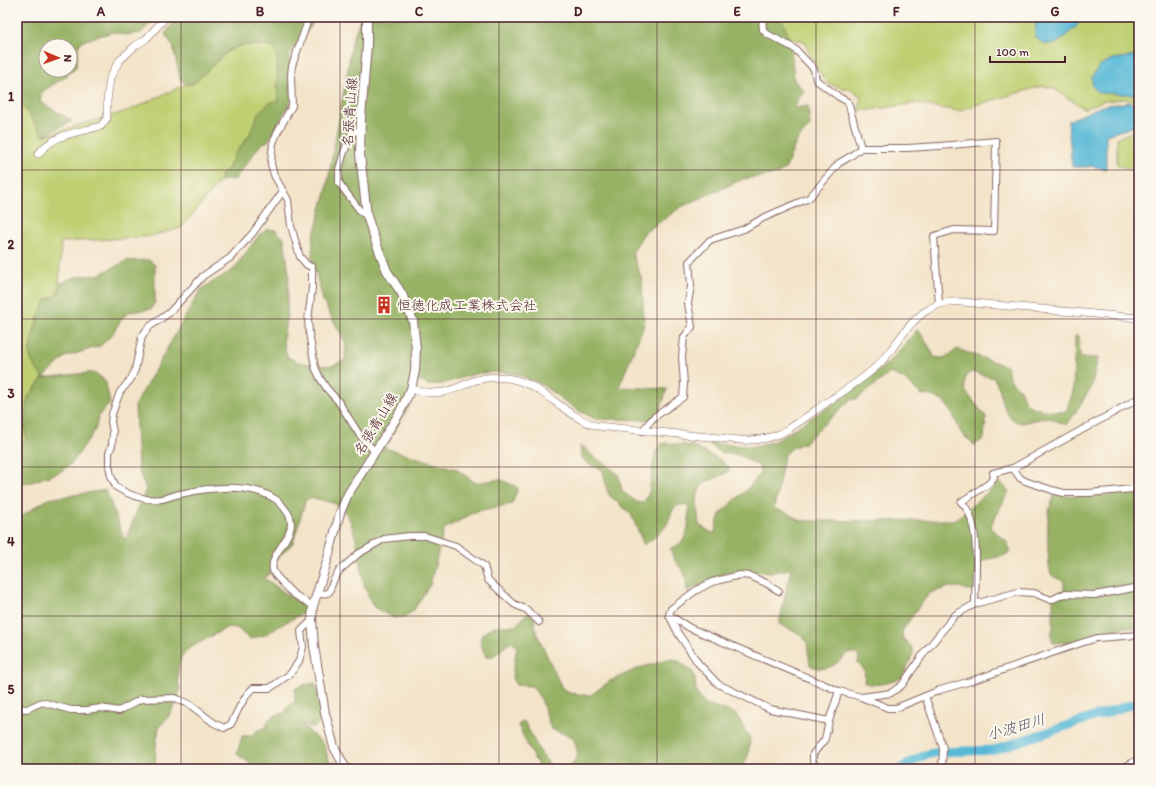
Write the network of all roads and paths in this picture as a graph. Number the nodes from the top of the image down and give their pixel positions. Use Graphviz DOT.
graph roads {
  1 [pos="166,17"];
  2 [pos="308,17"];
  3 [pos="367,17"];
  4 [pos="762,17"];
  5 [pos="360,131"];
  6 [pos="861,148"];
  7 [pos="38,154"];
  8 [pos="282,191"];
  9 [pos="367,216"];
  10 [pos="939,304"];
  11 [pos="1139,318"];
  12 [pos="411,389"];
  13 [pos="1139,397"];
  14 [pos="642,431"];
  15 [pos="375,452"];
  16 [pos="1013,468"];
  17 [pos="1139,487"];
  18 [pos="1139,587"];
  19 [pos="779,591"];
  20 [pos="316,595"];
  21 [pos="975,604"];
  22 [pos="313,606"];
  23 [pos="669,615"];
  24 [pos="312,620"];
  25 [pos="539,622"];
  26 [pos="1139,635"];
  27 [pos="839,691"];
  28 [pos="925,696"];
  29 [pos="861,697"];
  30 [pos="17,708"];
  31 [pos="829,721"];
  32 [pos="1139,760"];
  33 [pos="346,769"];
  34 [pos="816,769"];
  35 [pos="942,769"];
  36 [pos="1123,769"];
  1 -- 7 [label="street"];
  2 -- 8 [label="street"];
  3 -- 5 [label="main road, 名張青山線"];
  4 -- 6 [label="street"];
  5 -- 9 [label="main road, 名張青山線"];
  5 -- 9 [label="street"];
  6 -- 10 [label="street"];
  6 -- 14 [label="street"];
  8 -- 15 [label="street"];
  8 -- 22 [label="street"];
  9 -- 12 [label="main road, 名張青山線"];
  10 -- 11 [label="street"];
  10 -- 14 [label="street"];
  12 -- 14 [label="street"];
  12 -- 15 [label="main road, 名張青山線"];
  13 -- 16 [label="street"];
  15 -- 20 [label="main road, 名張青山線"];
  16 -- 17 [label="street"];
  16 -- 21 [label="street"];
  18 -- 21 [label="street"];
  19 -- 23 [label="street"];
  20 -- 22 [label="main road, 名張青山線"];
  20 -- 25 [label="street"];
  21 -- 29 [label="street"];
  22 -- 24 [label="main road, 名張青山線"];
  23 -- 27 [label="street"];
  23 -- 31 [label="street"];
  24 -- 30 [label="street"];
  24 -- 33 [label="main road, 名張青山線"];
  26 -- 28 [label="street"];
  27 -- 29 [label="street"];
  27 -- 31 [label="street"];
  28 -- 29 [label="street"];
  28 -- 35 [label="street"];
  31 -- 34 [label="street"];
  32 -- 36 [label="main road"];
}
